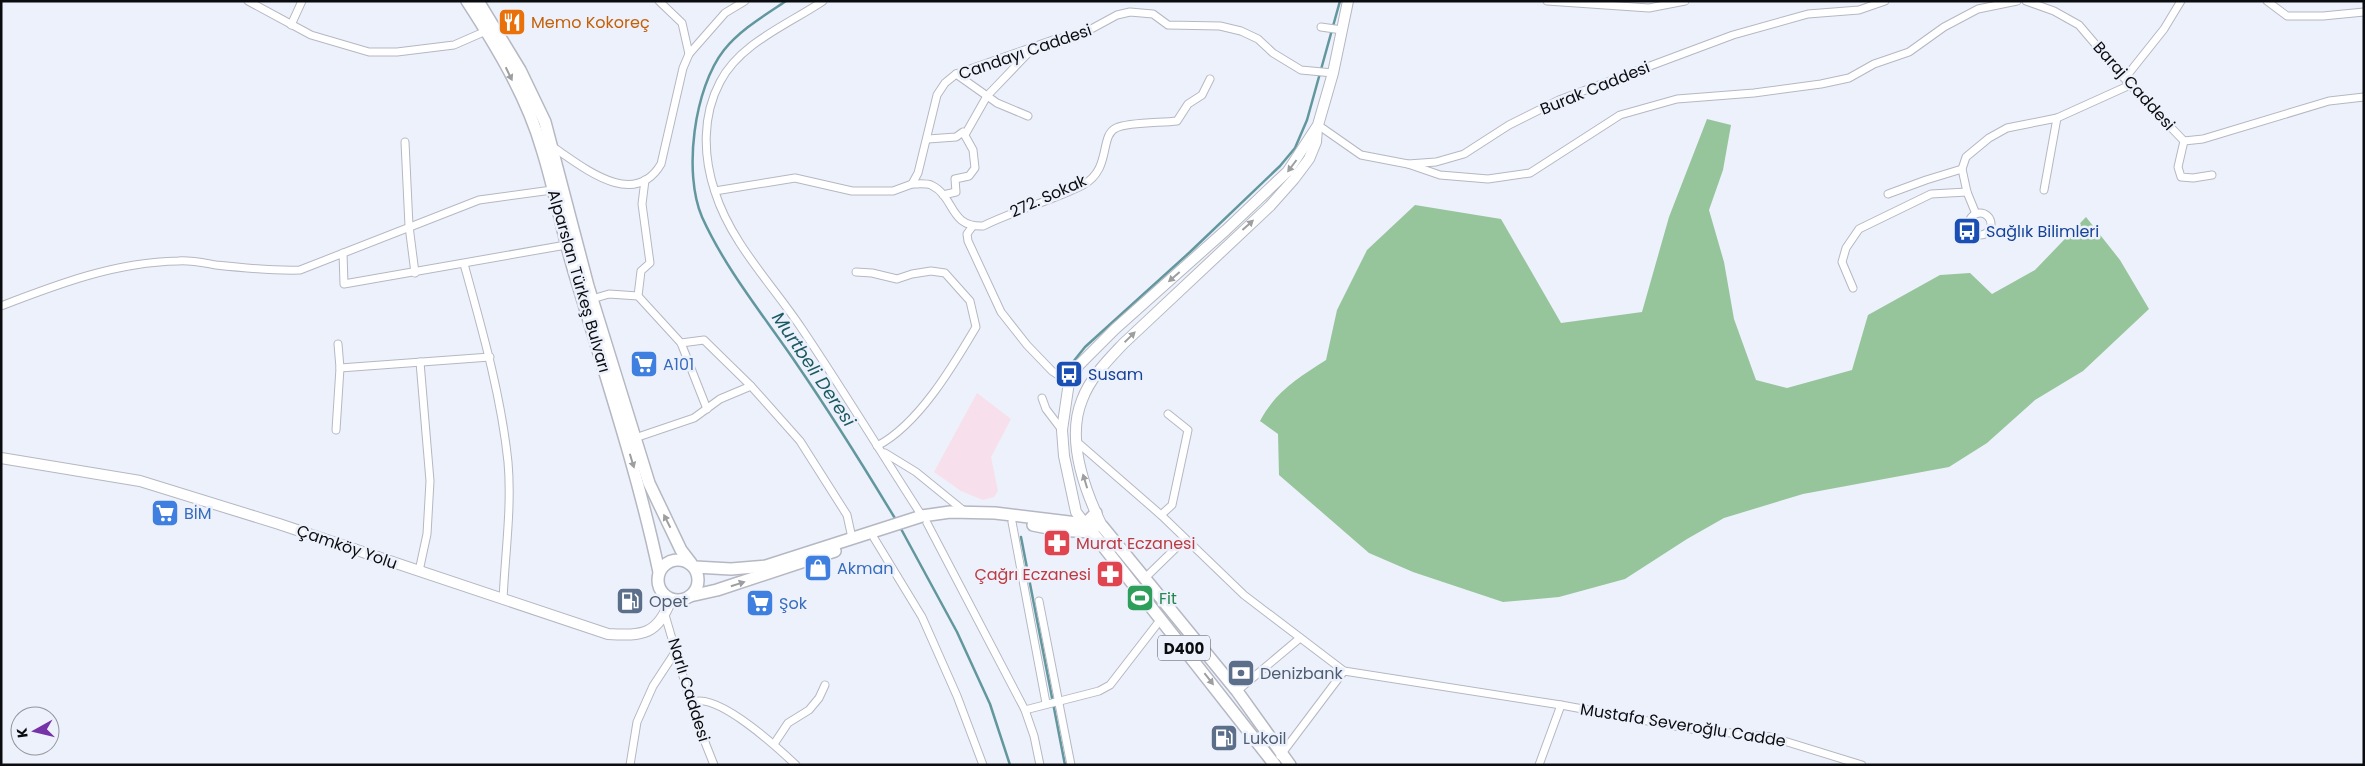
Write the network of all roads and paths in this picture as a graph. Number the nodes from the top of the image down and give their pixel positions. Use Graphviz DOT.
graph roads {
  1 [pos="248,1"];
  2 [pos="302,1"];
  3 [pos="468,1"];
  4 [pos="478,1"];
  5 [pos="659,1"];
  6 [pos="745,1"];
  7 [pos="823,1"];
  8 [pos="1348,1"];
  9 [pos="1547,1"];
  10 [pos="1685,1"];
  11 [pos="2017,1"];
  12 [pos="2026,1"];
  13 [pos="2181,1"];
  14 [pos="2267,1"];
  15 [pos="1882,2"];
  16 [pos="2364,12"];
  17 [pos="291,25"];
  18 [pos="1324,27"];
  19 [pos="1339,29"];
  20 [pos="486,31"];
  21 [pos="1033,47"];
  22 [pos="689,54"];
  23 [pos="1329,72"];
  24 [pos="956,74"];
  25 [pos="2126,78"];
  26 [pos="1210,79"];
  27 [pos="2130,85"];
  28 [pos="987,96"];
  29 [pos="2364,97"];
  30 [pos="1028,116"];
  31 [pos="2057,118"];
  32 [pos="1318,125"];
  33 [pos="966,133"];
  34 [pos="928,139"];
  35 [pos="2184,141"];
  36 [pos="405,142"];
  37 [pos="553,147"];
  38 [pos="1408,164"];
  39 [pos="1962,169"];
  40 [pos="2212,175"];
  41 [pos="645,180"];
  42 [pos="912,184"];
  43 [pos="552,190"];
  44 [pos="2044,190"];
  45 [pos="714,191"];
  46 [pos="1967,192"];
  47 [pos="1888,194"];
  48 [pos="943,195"];
  49 [pos="1976,214"];
  50 [pos="408,226"];
  51 [pos="972,227"];
  52 [pos="566,245"];
  53 [pos="343,253"];
  54 [pos="464,264"];
  55 [pos="856,272"];
  56 [pos="415,273"];
  57 [pos="1853,288"];
  58 [pos="638,296"];
  59 [pos="592,299"];
  60 [pos="1,306"];
  61 [pos="680,343"];
  62 [pos="338,344"];
  63 [pos="490,357"];
  64 [pos="420,362"];
  65 [pos="340,368"];
  66 [pos="1069,382"];
  67 [pos="751,386"];
  68 [pos="1042,398"];
  69 [pos="707,408"];
  70 [pos="1168,414"];
  71 [pos="336,430"];
  72 [pos="1062,430"];
  73 [pos="635,438"];
  74 [pos="1077,442"];
  75 [pos="877,446"];
  76 [pos="1,458"];
  77 [pos="964,511"];
  78 [pos="1096,513"];
  79 [pos="1161,515"];
  80 [pos="920,521"];
  81 [pos="1012,522"];
  82 [pos="1102,526"];
  83 [pos="1089,528"];
  84 [pos="872,535"];
  85 [pos="852,538"];
  86 [pos="1184,540"];
  87 [pos="693,565"];
  88 [pos="419,571"];
  89 [pos="659,572"];
  90 [pos="1144,579"];
  91 [pos="690,596"];
  92 [pos="671,599"];
  93 [pos="503,600"];
  94 [pos="1039,601"];
  95 [pos="666,615"];
  96 [pos="1161,619"];
  97 [pos="1300,638"];
  98 [pos="676,651"];
  99 [pos="1344,670"];
  100 [pos="825,685"];
  101 [pos="1237,691"];
  102 [pos="1058,701"];
  103 [pos="691,703"];
  104 [pos="1048,703"];
  105 [pos="1561,705"];
  106 [pos="1024,710"];
  107 [pos="774,744"];
  108 [pos="1282,754"];
  109 [pos="630,765"];
  110 [pos="714,765"];
  111 [pos="796,765"];
  112 [pos="983,765"];
  113 [pos="1040,765"];
  114 [pos="1071,765"];
  115 [pos="1275,765"];
  116 [pos="1290,765"];
  117 [pos="1539,765"];
  118 [pos="1862,765"];
  1 -- 17 [label="street"];
  2 -- 17 [label="street"];
  3 -- 20 [label="main road, Alparslan Türkeş Bulvarı"];
  4 -- 37 [label="main road, Alparslan Türkeş Bulvarı"];
  5 -- 22 [label="street"];
  6 -- 22 [label="street"];
  7 -- 45 [label="street"];
  8 -- 19 [label="street"];
  9 -- 10 [label="street"];
  11 -- 38 [label="street"];
  12 -- 25 [label="street, Baraj Caddesi"];
  13 -- 25 [label="street"];
  14 -- 16 [label="street"];
  15 -- 38 [label="street, Burak Caddesi"];
  17 -- 20 [label="street"];
  18 -- 19 [label="street"];
  19 -- 23 [label="street"];
  20 -- 43 [label="main road, Alparslan Türkeş Bulvarı, one-way"];
  21 -- 23 [label="street, Candayı Caddesi"];
  21 -- 24 [label="street, Candayı Caddesi"];
  21 -- 28 [label="street"];
  22 -- 41 [label="street"];
  23 -- 32 [label="street"];
  24 -- 28 [label="street"];
  24 -- 34 [label="street, Candayı Caddesi"];
  25 -- 27 [label="street, Baraj Caddesi"];
  26 -- 51 [label="street, 272. Sokak"];
  27 -- 31 [label="street"];
  27 -- 35 [label="street, Baraj Caddesi"];
  28 -- 30 [label="street"];
  28 -- 33 [label="street"];
  29 -- 35 [label="street, Baraj Caddesi"];
  31 -- 39 [label="street"];
  31 -- 44 [label="street"];
  32 -- 38 [label="street, Burak Caddesi"];
  32 -- 66 [label="street, one-way"];
  74 -- 32 [label="street, one-way"];
  33 -- 34 [label="street"];
  33 -- 48 [label="street"];
  34 -- 42 [label="street, Candayı Caddesi"];
  35 -- 40 [label="street"];
  36 -- 50 [label="street"];
  37 -- 41 [label="street"];
  37 -- 59 [label="main road, Alparslan Türkeş Bulvarı"];
  39 -- 46 [label="street"];
  39 -- 47 [label="street"];
  41 -- 58 [label="street"];
  42 -- 45 [label="street"];
  42 -- 48 [label="street"];
  43 -- 50 [label="street"];
  43 -- 52 [label="main road, Alparslan Türkeş Bulvarı"];
  45 -- 75 [label="street"];
  46 -- 49 [label="street"];
  46 -- 57 [label="street"];
  48 -- 51 [label="street"];
  50 -- 53 [label="street"];
  50 -- 56 [label="street"];
  51 -- 66 [label="street"];
  52 -- 54 [label="street"];
  52 -- 89 [label="main road, Alparslan Türkeş Bulvarı, one-way"];
  53 -- 56 [label="street"];
  53 -- 60 [label="street"];
  54 -- 56 [label="street"];
  54 -- 63 [label="street"];
  55 -- 75 [label="street"];
  58 -- 59 [label="street"];
  58 -- 61 [label="street"];
  59 -- 73 [label="main road, Alparslan Türkeş Bulvarı"];
  61 -- 67 [label="street"];
  61 -- 69 [label="street"];
  62 -- 65 [label="street"];
  63 -- 64 [label="street"];
  63 -- 93 [label="street"];
  64 -- 65 [label="street"];
  64 -- 88 [label="street"];
  65 -- 71 [label="street"];
  66 -- 72 [label="street"];
  67 -- 69 [label="street"];
  67 -- 85 [label="street"];
  68 -- 72 [label="street"];
  69 -- 73 [label="street"];
  70 -- 79 [label="street"];
  72 -- 83 [label="street"];
  87 -- 73 [label="main road, Alparslan Türkeş Bulvarı, one-way"];
  78 -- 74 [label="street, one-way"];
  74 -- 79 [label="street"];
  75 -- 77 [label="street"];
  75 -- 80 [label="street"];
  76 -- 88 [label="street, Çamköy Yolu"];
  77 -- 80 [label="main road"];
  77 -- 83 [label="main road"];
  78 -- 82 [label="street"];
  78 -- 83 [label="main road"];
  79 -- 86 [label="street"];
  80 -- 81 [label="main road"];
  80 -- 84 [label="main road"];
  80 -- 106 [label="street"];
  81 -- 83 [label="main road"];
  81 -- 104 [label="street"];
  82 -- 83 [label="main road"];
  82 -- 90 [label="main road, D400"];
  83 -- 96 [label="main road, D400"];
  84 -- 85 [label="main road"];
  91 -- 84 [label="main road, one-way"];
  84 -- 112 [label="street"];
  85 -- 87 [label="main road"];
  86 -- 90 [label="street"];
  86 -- 97 [label="street"];
  87 -- 89 [label="main road"];
  87 -- 91 [label="main road"];
  88 -- 93 [label="street, Çamköy Yolu"];
  89 -- 92 [label="main road"];
  90 -- 101 [label="main road, D400"];
  91 -- 92 [label="main road"];
  92 -- 95 [label="street, Çamköy Yolu"];
  93 -- 95 [label="street, Çamköy Yolu"];
  94 -- 102 [label="street"];
  95 -- 98 [label="street, Narlı Caddesi"];
  96 -- 102 [label="street"];
  96 -- 115 [label="main road, D400, one-way"];
  97 -- 99 [label="street"];
  97 -- 101 [label="street"];
  98 -- 103 [label="street, Narlı Caddesi"];
  98 -- 109 [label="street"];
  99 -- 105 [label="street, Mustafa Severoğlu Cadde"];
  99 -- 108 [label="street"];
  100 -- 107 [label="street"];
  101 -- 108 [label="main road, D400"];
  102 -- 104 [label="street"];
  102 -- 114 [label="street"];
  103 -- 107 [label="street"];
  103 -- 110 [label="street, Narlı Caddesi"];
  104 -- 106 [label="street"];
  105 -- 117 [label="street"];
  105 -- 118 [label="street, Mustafa Severoğlu Cadde"];
  106 -- 113 [label="street"];
  107 -- 111 [label="street"];
  108 -- 115 [label="street"];
  108 -- 116 [label="main road, D400"];
}
